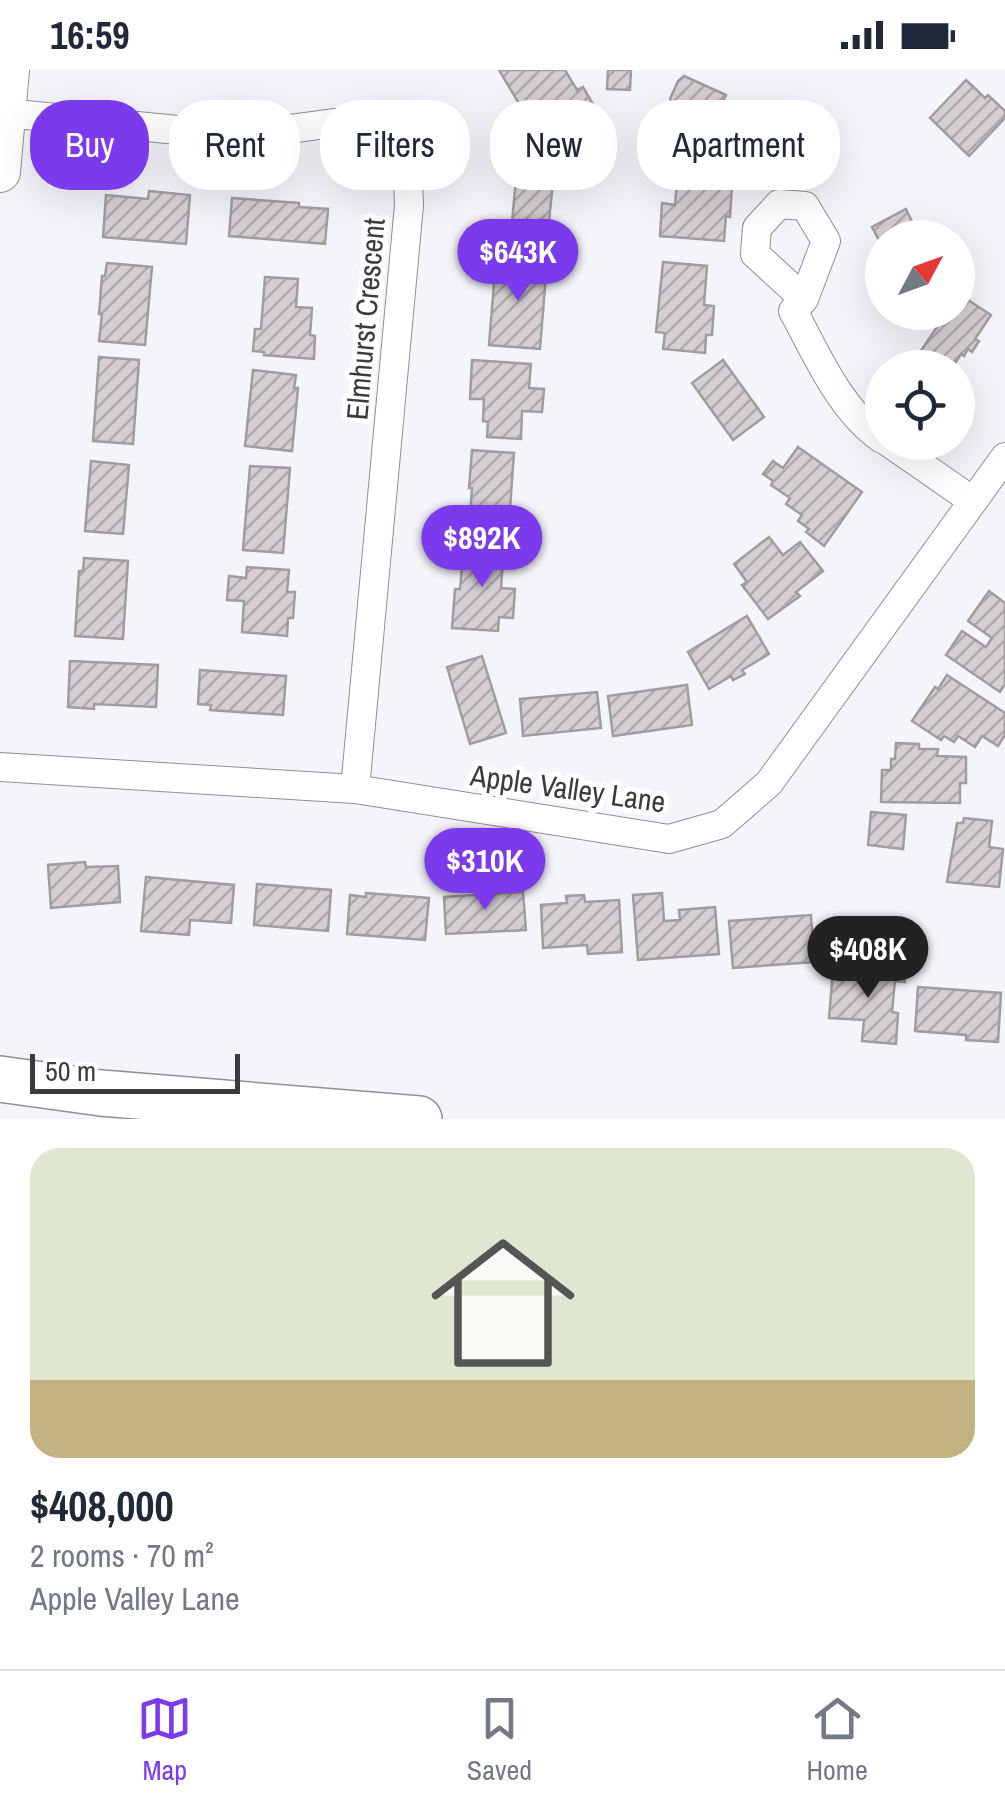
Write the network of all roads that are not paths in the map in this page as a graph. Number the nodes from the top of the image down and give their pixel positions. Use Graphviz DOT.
graph roads {
  1 [pos="9,70"];
  2 [pos="6,112"];
  3 [pos="0,172"];
  4 [pos="804,299"];
  5 [pos="865,425"];
  6 [pos="1005,456"];
  7 [pos="913,460"];
  8 [pos="973,501"];
  9 [pos="0,767"];
  10 [pos="355,789"];
  11 [pos="0,1079"];
  12 [pos="419,1119"];
  1 -- 2 [label="main road"];
  2 -- 3 [label="main road"];
  2 -- 10 [label="street, Elmhurst Crescent"];
  4 -- 5 [label="street"];
  6 -- 8 [label="street, Apple Valley Lane"];
  7 -- 8 [label="street"];
  8 -- 10 [label="street, Apple Valley Lane"];
  9 -- 10 [label="street, Apple Valley Lane"];
  11 -- 12 [label="main road"];
}
